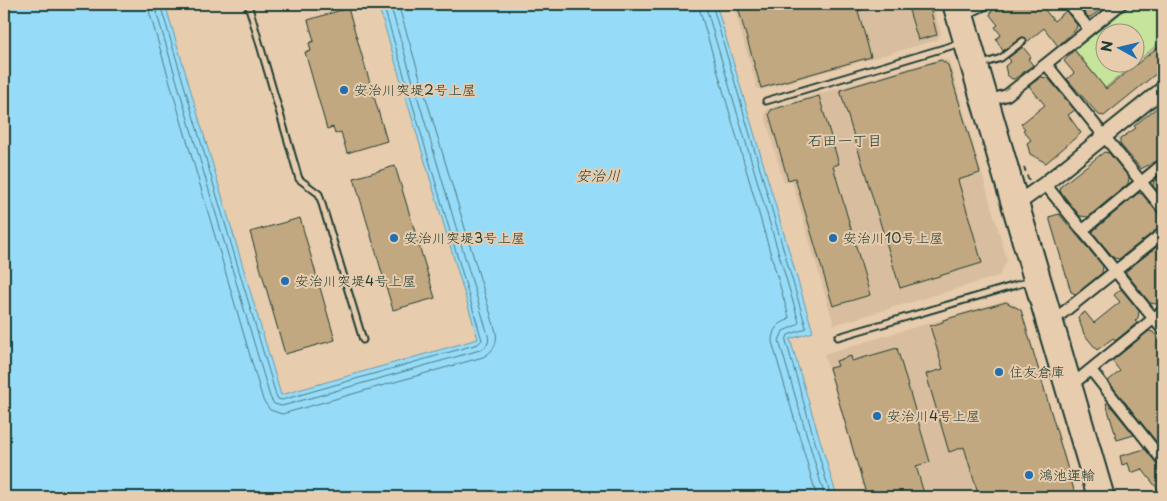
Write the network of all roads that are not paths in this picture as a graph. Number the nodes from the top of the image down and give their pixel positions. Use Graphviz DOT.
graph roads {
  1 [pos="248,4"];
  2 [pos="950,4"];
  3 [pos="985,4"];
  4 [pos="1069,4"];
  5 [pos="1121,4"];
  6 [pos="965,8"];
  7 [pos="1089,29"];
  8 [pos="1023,41"];
  9 [pos="962,43"];
  10 [pos="981,64"];
  11 [pos="1046,64"];
  12 [pos="1163,89"];
  13 [pos="991,100"];
  14 [pos="766,101"];
  15 [pos="1105,136"];
  16 [pos="1163,164"];
  17 [pos="1141,182"];
  18 [pos="1045,184"];
  19 [pos="1015,203"];
  20 [pos="1163,209"];
  21 [pos="1083,230"];
  22 [pos="1163,233"];
  23 [pos="1116,271"];
  24 [pos="1030,280"];
  25 [pos="1163,310"];
  26 [pos="1055,318"];
  27 [pos="1154,318"];
  28 [pos="1163,330"];
  29 [pos="838,337"];
  30 [pos="363,340"];
  31 [pos="1091,370"];
  32 [pos="1074,383"];
  33 [pos="1163,461"];
  34 [pos="1095,497"];
  35 [pos="1107,497"];
  1 -- 30 [label="lane"];
  2 -- 9 [label="street"];
  3 -- 6 [label="street"];
  4 -- 7 [label="street"];
  5 -- 7 [label="street"];
  6 -- 10 [label="street"];
  7 -- 11 [label="street"];
  8 -- 10 [label="lane"];
  9 -- 14 [label="lane"];
  9 -- 19 [label="street"];
  10 -- 13 [label="street"];
  11 -- 13 [label="street"];
  11 -- 15 [label="street"];
  12 -- 15 [label="street"];
  13 -- 19 [label="street"];
  15 -- 17 [label="street"];
  15 -- 18 [label="street"];
  16 -- 17 [label="street"];
  17 -- 20 [label="street"];
  17 -- 21 [label="street"];
  18 -- 19 [label="street"];
  18 -- 21 [label="street"];
  19 -- 24 [label="street"];
  19 -- 26 [label="street"];
  21 -- 23 [label="street"];
  22 -- 23 [label="street"];
  23 -- 26 [label="street"];
  23 -- 27 [label="street"];
  24 -- 29 [label="lane"];
  24 -- 34 [label="street"];
  25 -- 27 [label="street"];
  26 -- 32 [label="street"];
  27 -- 28 [label="street"];
  27 -- 31 [label="street"];
  31 -- 32 [label="street"];
  31 -- 33 [label="street"];
  32 -- 35 [label="street"];
}
